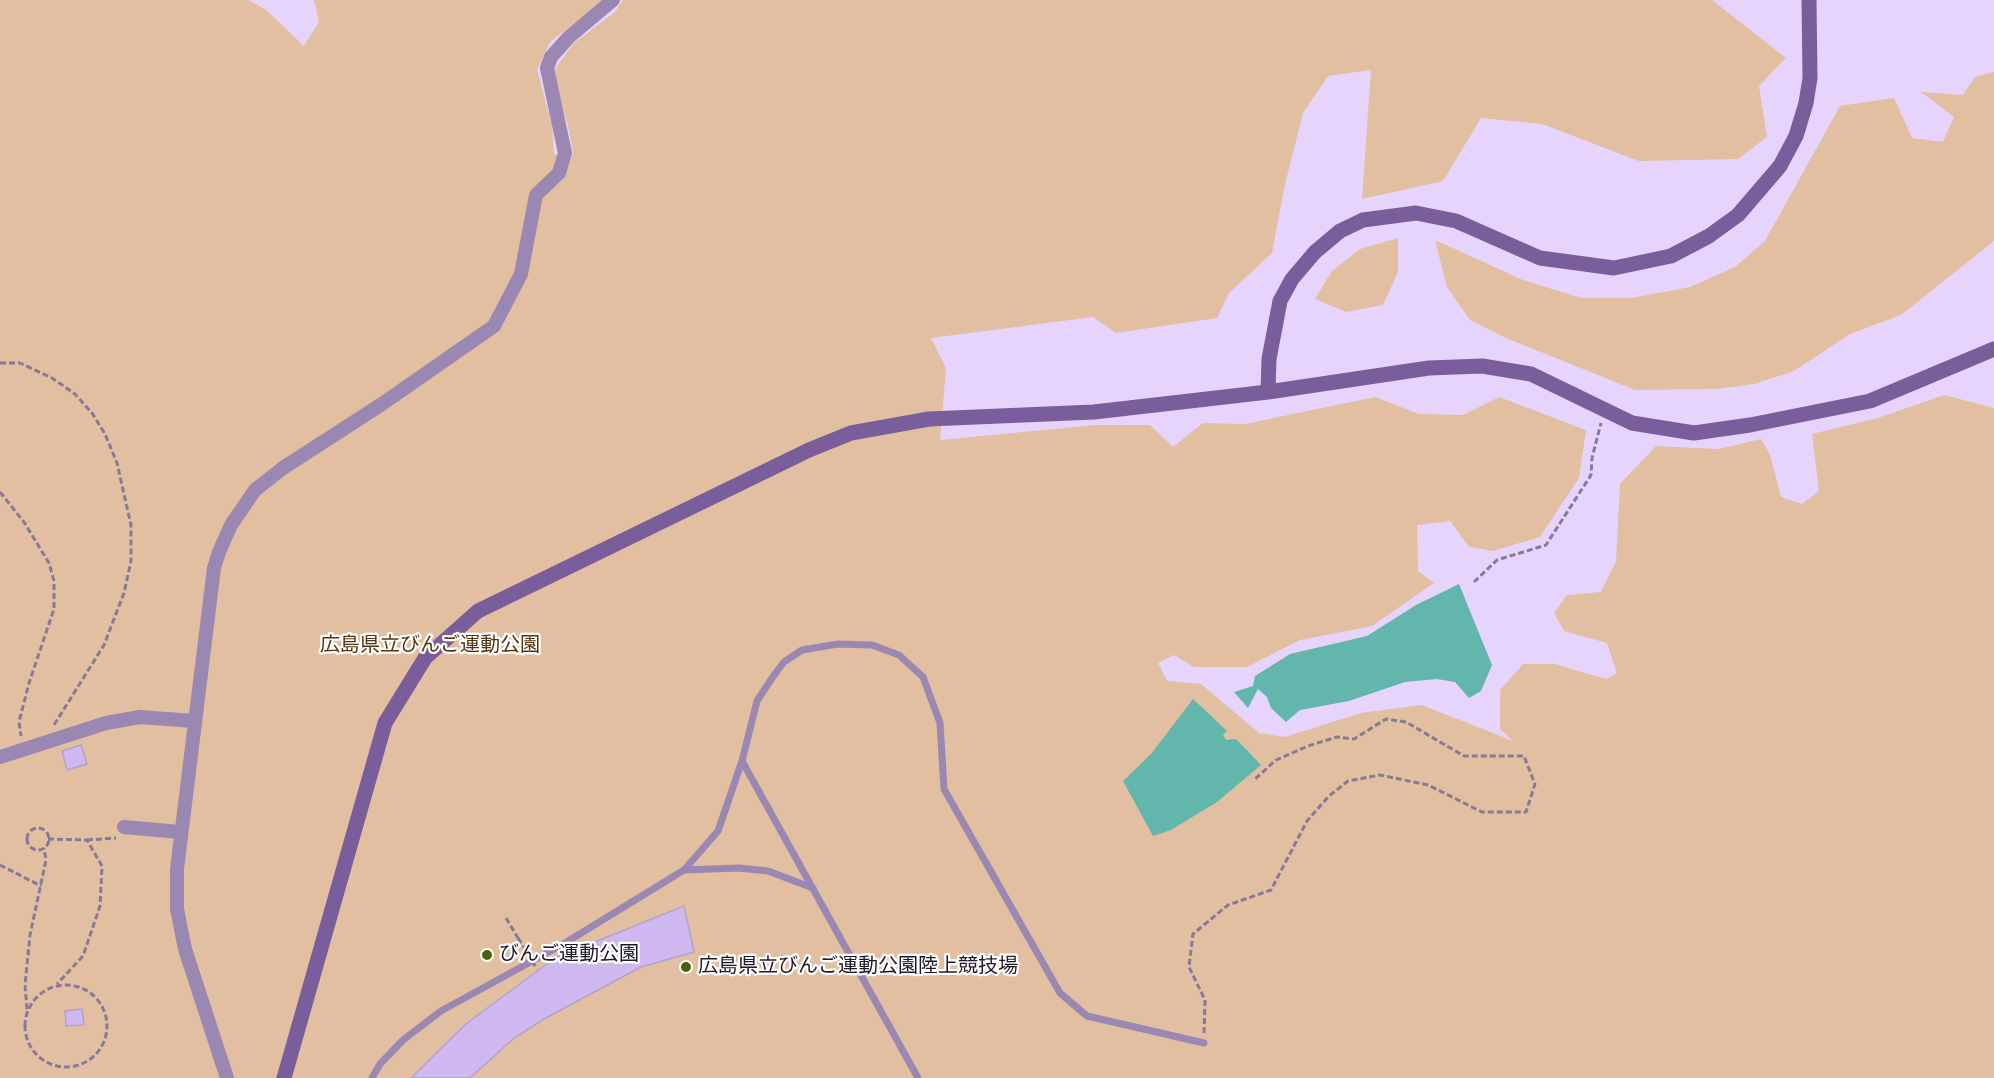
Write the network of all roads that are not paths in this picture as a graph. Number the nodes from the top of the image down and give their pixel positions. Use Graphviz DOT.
graph roads {
  1 [pos="613,0"];
  2 [pos="1809,0"];
  3 [pos="1994,349"];
  4 [pos="1268,392"];
  5 [pos="194,721"];
  6 [pos="0,757"];
  7 [pos="742,760"];
  8 [pos="124,832"];
  9 [pos="179,832"];
  10 [pos="684,870"];
  11 [pos="813,888"];
  12 [pos="1204,1043"];
  13 [pos="227,1078"];
  14 [pos="284,1078"];
  15 [pos="372,1078"];
  16 [pos="918,1078"];
  1 -- 5 [label="street"];
  2 -- 4 [label="street"];
  3 -- 4 [label="street"];
  4 -- 14 [label="street"];
  5 -- 6 [label="street"];
  5 -- 9 [label="street"];
  7 -- 10 [label="lane"];
  7 -- 11 [label="lane"];
  7 -- 12 [label="lane"];
  8 -- 9 [label="street"];
  9 -- 13 [label="street"];
  10 -- 11 [label="lane"];
  10 -- 15 [label="lane"];
  11 -- 16 [label="lane"];
}
